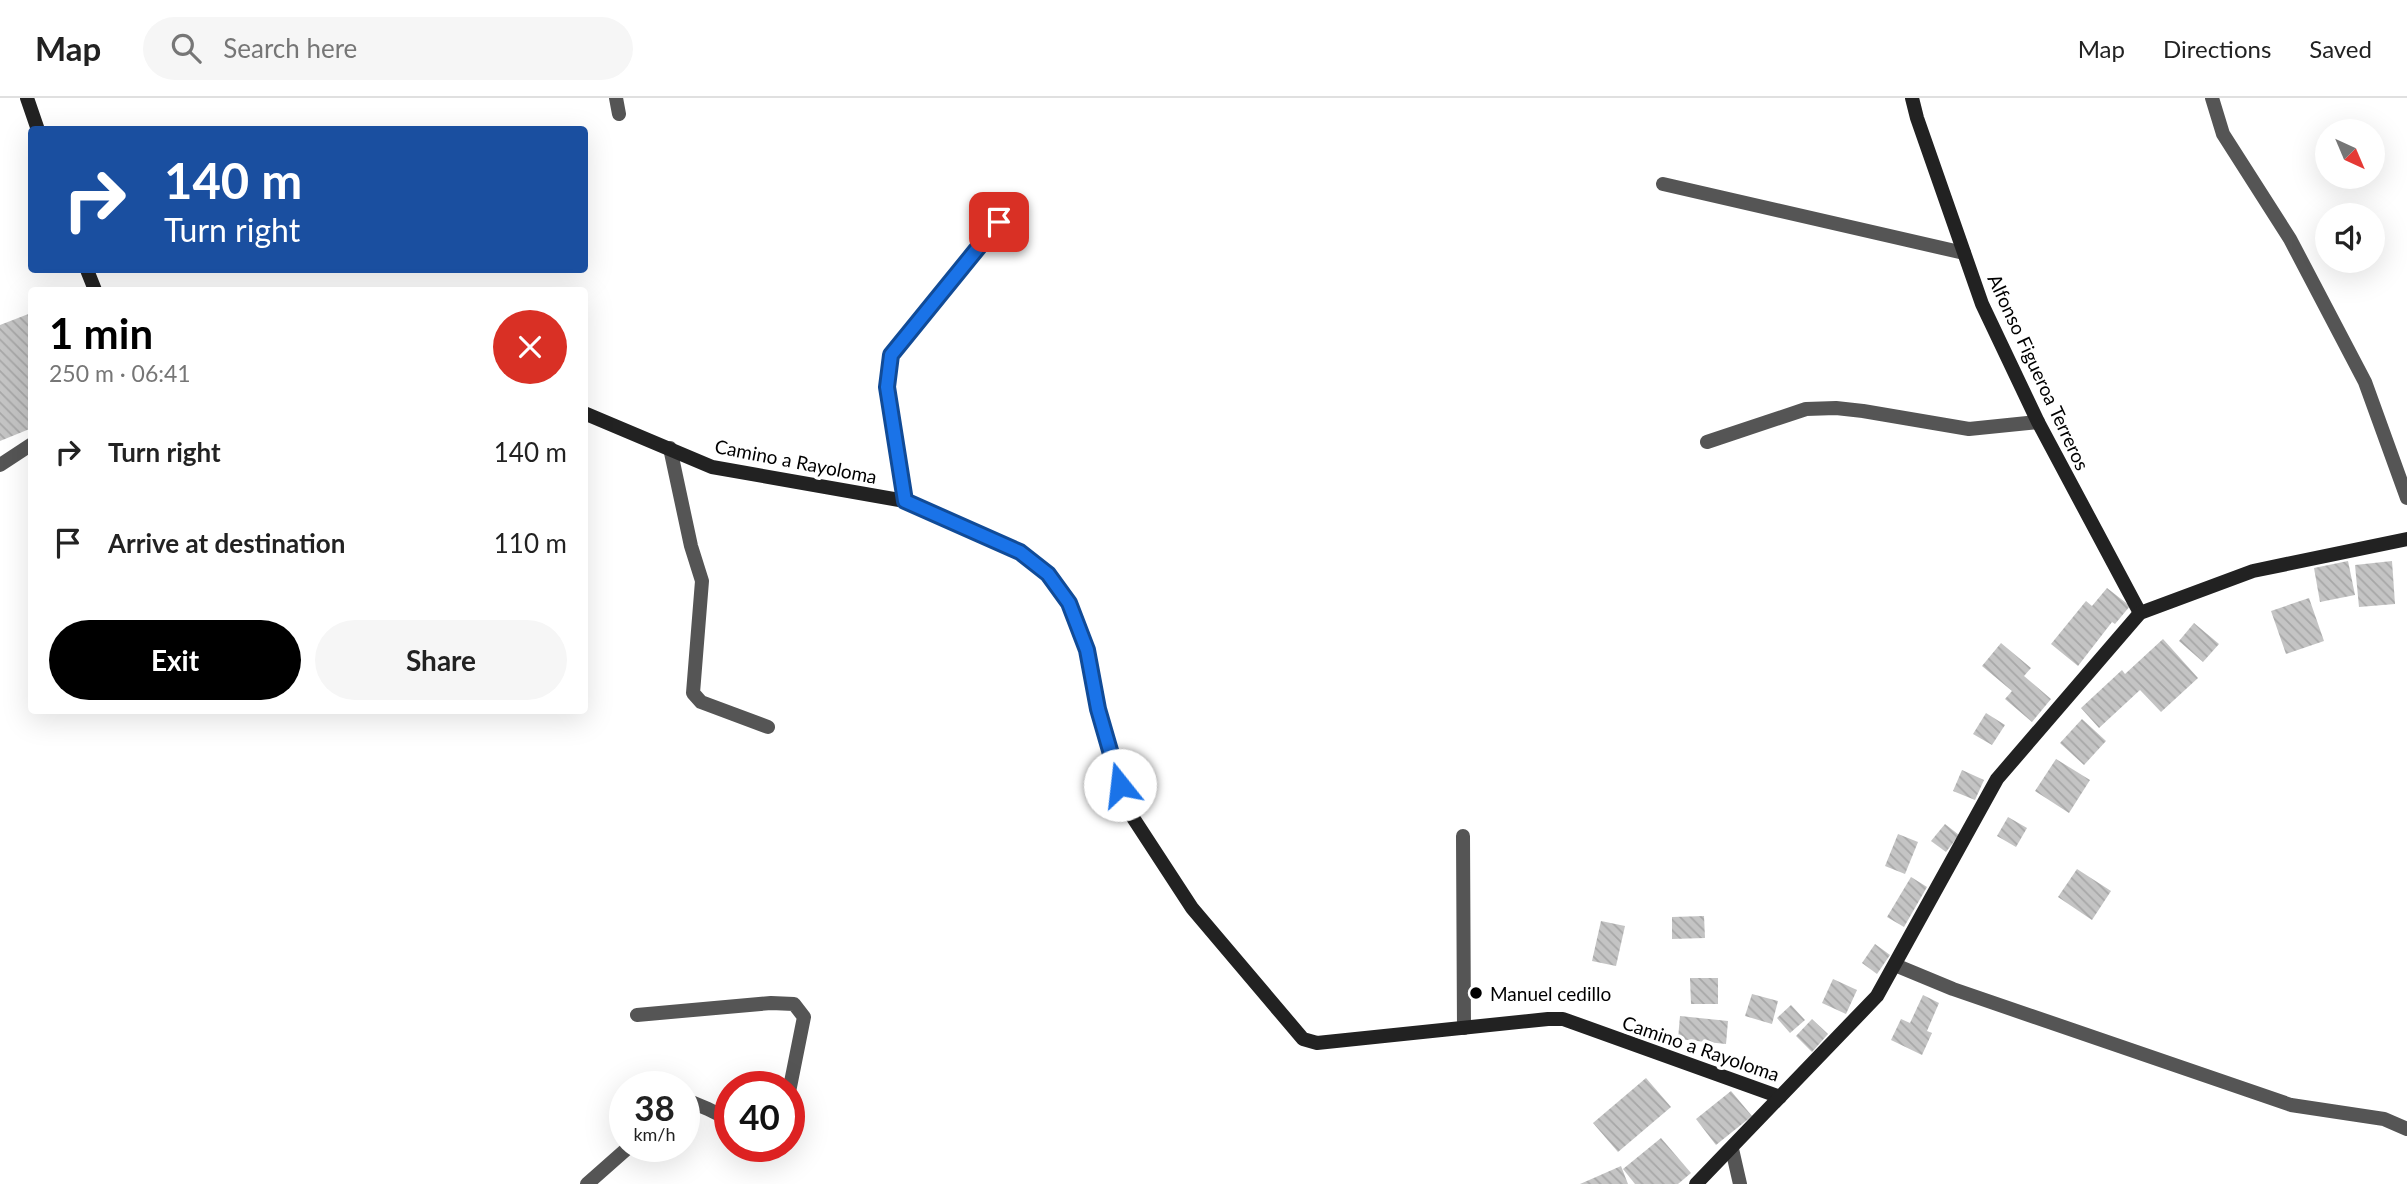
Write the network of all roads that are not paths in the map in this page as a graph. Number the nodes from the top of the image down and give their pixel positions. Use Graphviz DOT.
graph roads {
  1 [pos="27,98"];
  2 [pos="616,98"];
  3 [pos="1912,98"];
  4 [pos="2212,98"];
  5 [pos="619,114"];
  6 [pos="37,126"];
  7 [pos="1663,184"];
  8 [pos="999,222"];
  9 [pos="1964,253"];
  10 [pos="588,416"];
  11 [pos="2038,422"];
  12 [pos="1707,442"];
  13 [pos="28,447"];
  14 [pos="670,448"];
  15 [pos="0,465"];
  16 [pos="2407,498"];
  17 [pos="905,501"];
  18 [pos="2407,539"];
  19 [pos="2140,613"];
  20 [pos="768,727"];
  21 [pos="1463,836"];
  22 [pos="1895,965"];
  23 [pos="637,1015"];
  24 [pos="1464,1028"];
  25 [pos="793,1071"];
  26 [pos="1780,1097"];
  27 [pos="2407,1129"];
  28 [pos="1732,1149"];
  29 [pos="611,1162"];
  30 [pos="587,1184"];
  31 [pos="1696,1184"];
  32 [pos="1740,1184"];
  1 -- 6 [label="street"];
  2 -- 5 [label="street"];
  3 -- 9 [label="street, Alfonso Figueroa Terreros"];
  4 -- 16 [label="street"];
  7 -- 9 [label="street"];
  8 -- 17 [label="street"];
  9 -- 11 [label="street, Alfonso Figueroa Terreros"];
  10 -- 14 [label="street, Camino a Rayoloma"];
  11 -- 12 [label="street"];
  11 -- 19 [label="street, Alfonso Figueroa Terreros"];
  13 -- 15 [label="street"];
  14 -- 17 [label="street, Camino a Rayoloma"];
  14 -- 20 [label="street"];
  17 -- 24 [label="street, Camino a Rayoloma"];
  18 -- 19 [label="street, Camino a Rayoloma"];
  19 -- 22 [label="street, Camino a Rayoloma"];
  21 -- 24 [label="street"];
  22 -- 26 [label="street, Camino a Rayoloma"];
  22 -- 27 [label="street"];
  23 -- 25 [label="street"];
  24 -- 26 [label="street, Camino a Rayoloma"];
  26 -- 28 [label="street"];
  28 -- 31 [label="street"];
  28 -- 32 [label="street"];
  29 -- 30 [label="street"];
}
